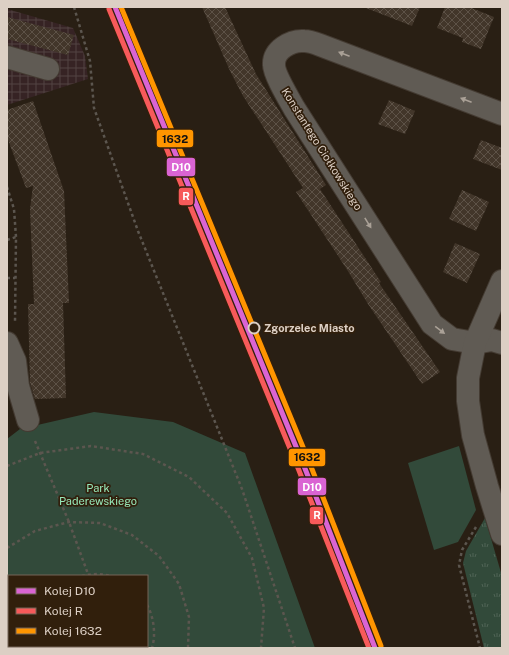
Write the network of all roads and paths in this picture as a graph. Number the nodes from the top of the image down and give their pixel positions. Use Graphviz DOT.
graph roads {
  1 [pos="74,7"];
  2 [pos="7,57"];
  3 [pos="48,69"];
  4 [pos="502,114"];
  5 [pos="7,187"];
  6 [pos="16,237"];
  7 [pos="7,240"];
  8 [pos="7,278"];
  9 [pos="15,278"];
  10 [pos="502,281"];
  11 [pos="11,334"];
  12 [pos="475,343"];
  13 [pos="502,343"];
  14 [pos="28,420"];
  15 [pos="40,453"];
  16 [pos="7,466"];
  17 [pos="492,501"];
  18 [pos="68,522"];
  19 [pos="502,534"];
  20 [pos="7,548"];
  21 [pos="88,574"];
  22 [pos="85,575"];
  23 [pos="106,575"];
  24 [pos="148,607"];
  25 [pos="152,648"];
  26 [pos="188,648"];
  27 [pos="261,648"];
  28 [pos="296,648"];
  29 [pos="480,648"];
  1 -- 28 [label="path"];
  2 -- 3 [label="street"];
  4 -- 12 [label="street, Konstantego Ciołkowskiego, one-way"];
  5 -- 6 [label="path"];
  6 -- 7 [label="path"];
  6 -- 9 [label="path"];
  8 -- 9 [label="path"];
  9 -- 11 [label="path"];
  10 -- 12 [label="street"];
  11 -- 14 [label="street"];
  12 -- 13 [label="street"];
  12 -- 17 [label="street"];
  14 -- 15 [label="path"];
  15 -- 16 [label="path"];
  15 -- 18 [label="path"];
  15 -- 27 [label="path"];
  17 -- 19 [label="street"];
  17 -- 29 [label="path"];
  18 -- 20 [label="path"];
  18 -- 21 [label="path"];
  18 -- 26 [label="path"];
  21 -- 22 [label="path"];
  21 -- 23 [label="path"];
  24 -- 25 [label="path"];
}
